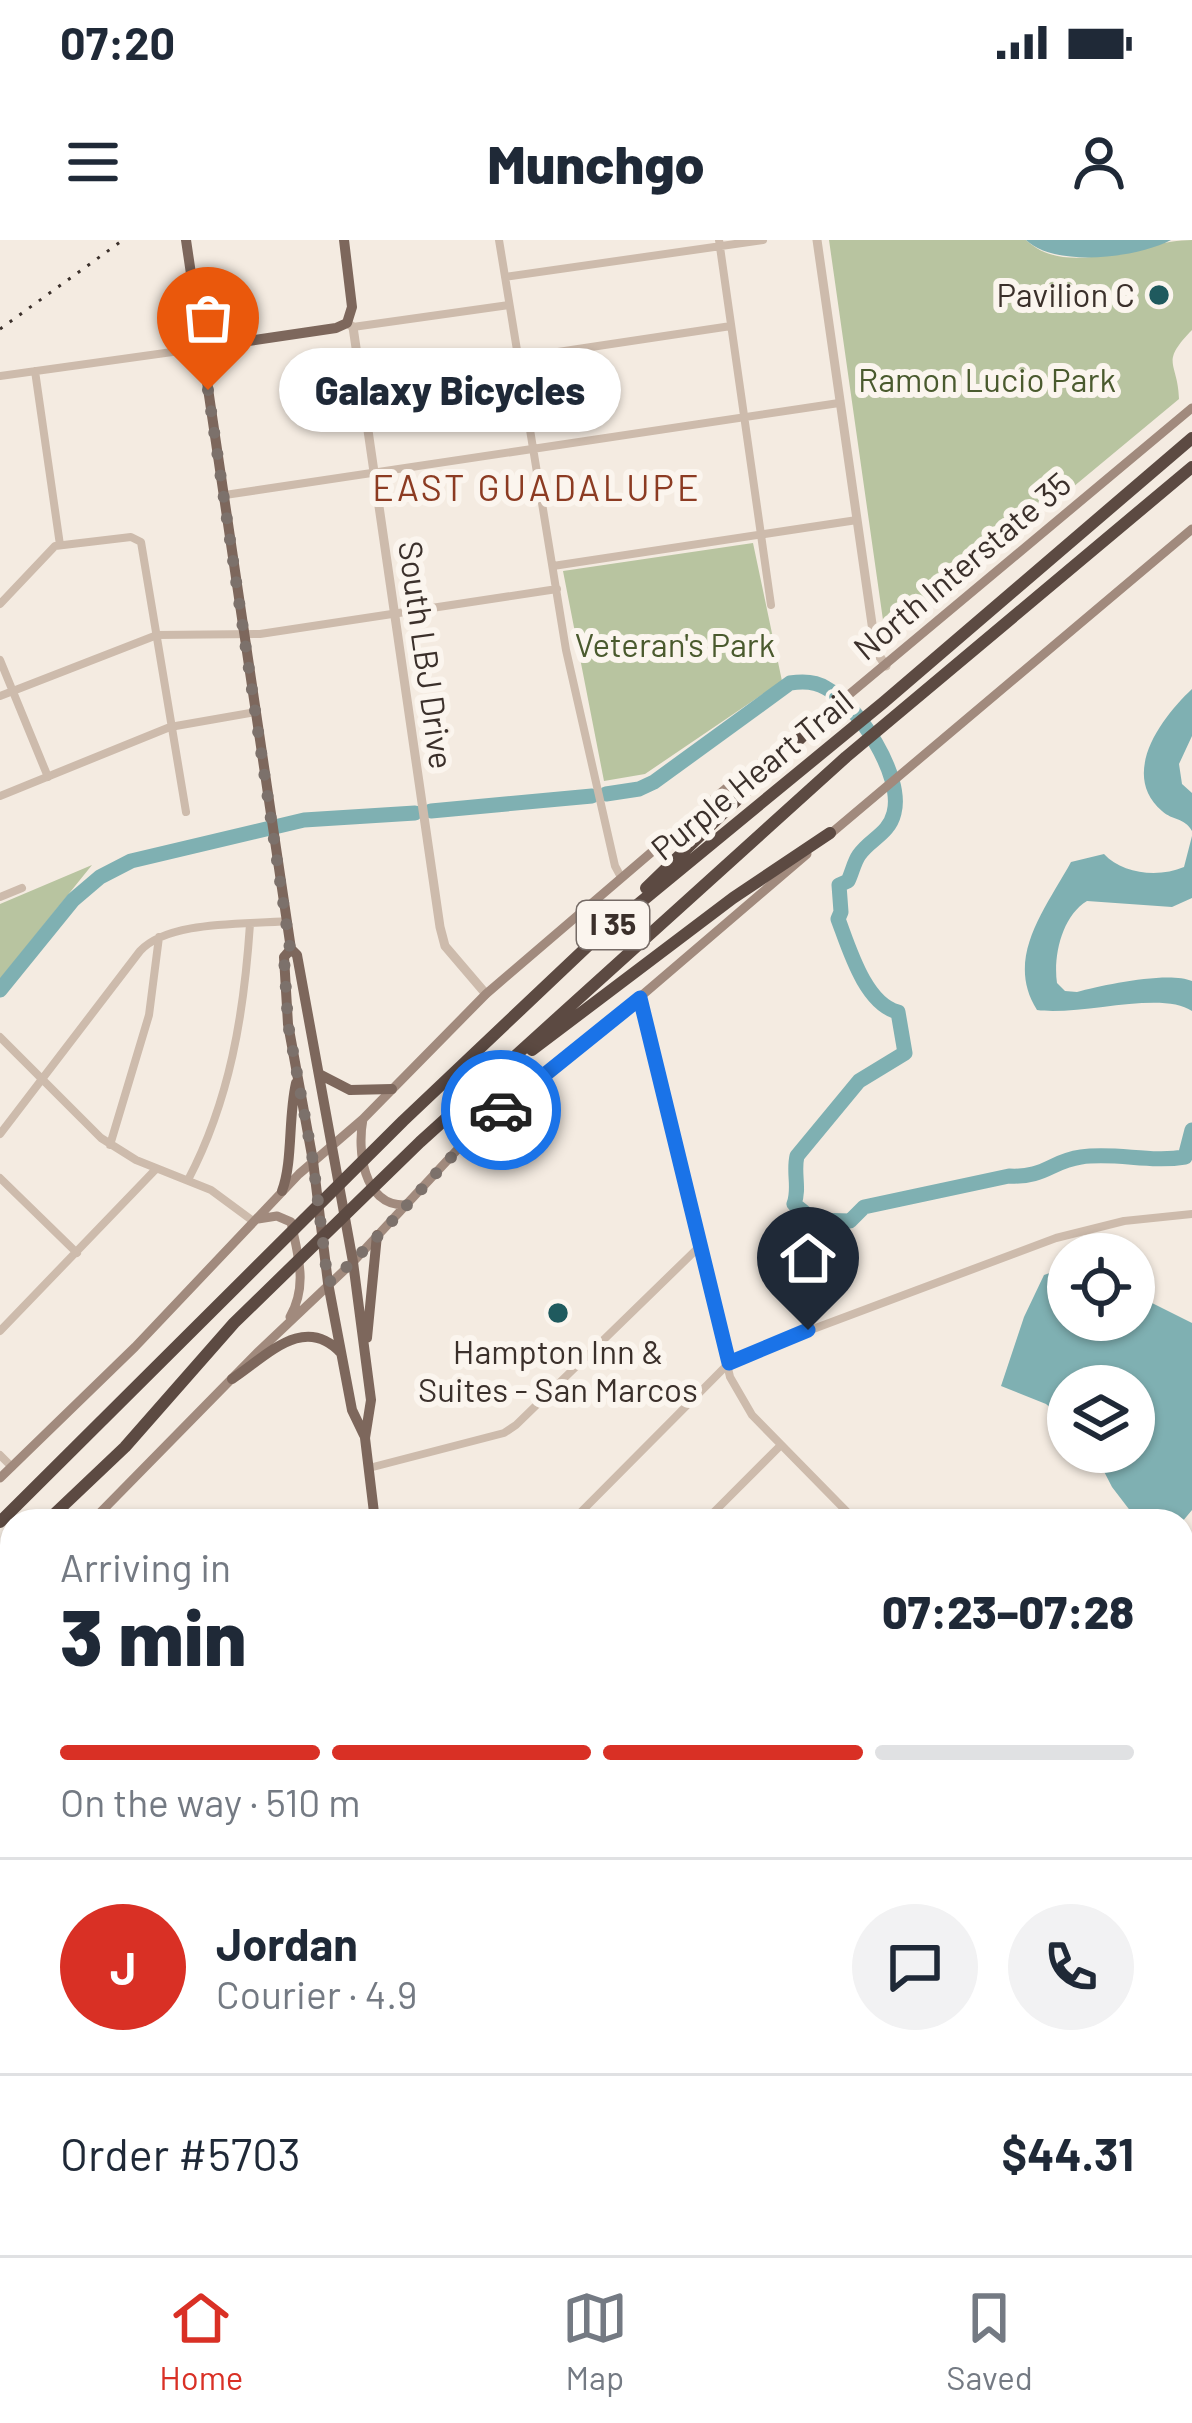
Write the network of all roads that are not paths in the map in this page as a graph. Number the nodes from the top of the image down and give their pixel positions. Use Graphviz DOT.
graph roads {
  1 [pos="186,240"];
  2 [pos="344,240"];
  3 [pos="499,240"];
  4 [pos="764,240"];
  5 [pos="817,240"];
  6 [pos="719,243"];
  7 [pos="505,277"];
  8 [pos="509,305"];
  9 [pos="350,325"];
  10 [pos="731,326"];
  11 [pos="201,348"];
  12 [pos="518,358"];
  13 [pos="35,371"];
  14 [pos="0,376"];
  15 [pos="839,403"];
  16 [pos="1192,408"];
  17 [pos="743,418"];
  18 [pos="1188,441"];
  19 [pos="534,449"];
  20 [pos="1192,467"];
  21 [pos="372,473"];
  22 [pos="225,495"];
  23 [pos="857,520"];
  24 [pos="1192,529"];
  25 [pos="761,533"];
  26 [pos="60,545"];
  27 [pos="553,566"];
  28 [pos="556,589"];
  29 [pos="0,604"];
  30 [pos="771,605"];
  31 [pos="394,615"];
  32 [pos="158,635"];
  33 [pos="245,636"];
  34 [pos="0,660"];
  35 [pos="886,666"];
  36 [pos="13,691"];
  37 [pos="0,696"];
  38 [pos="256,712"];
  39 [pos="814,724"];
  40 [pos="170,727"];
  41 [pos="48,777"];
  42 [pos="0,796"];
  43 [pos="186,812"];
  44 [pos="835,829"];
  45 [pos="621,877"];
  46 [pos="22,888"];
  47 [pos="0,897"];
  48 [pos="286,921"];
  49 [pos="250,924"];
  50 [pos="159,935"];
  51 [pos="601,935"];
  52 [pos="290,949"];
  53 [pos="487,994"];
  54 [pos="640,998"];
  55 [pos="0,1037"];
  56 [pos="319,1073"];
  57 [pos="43,1080"];
  58 [pos="297,1080"];
  59 [pos="392,1089"];
  60 [pos="469,1097"];
  61 [pos="363,1119"];
  62 [pos="0,1134"];
  63 [pos="110,1144"];
  64 [pos="334,1145"];
  65 [pos="313,1161"];
  66 [pos="156,1169"];
  67 [pos="0,1178"];
  68 [pos="188,1180"];
  69 [pos="283,1191"];
  70 [pos="404,1205"];
  71 [pos="1192,1214"];
  72 [pos="253,1221"];
  73 [pos="377,1235"];
  74 [pos="701,1245"];
  75 [pos="77,1253"];
  76 [pos="353,1262"];
  77 [pos="328,1283"];
  78 [pos="2,1323"];
  79 [pos="284,1328"];
  80 [pos="365,1354"];
  81 [pos="343,1355"];
  82 [pos="729,1363"];
  83 [pos="232,1379"];
  84 [pos="365,1438"];
  85 [pos="781,1445"];
  86 [pos="0,1455"];
  87 [pos="12,1467"];
  88 [pos="369,1468"];
  89 [pos="0,1478"];
  90 [pos="13,1509"];
  91 [pos="60,1509"];
  92 [pos="104,1509"];
  93 [pos="374,1509"];
  94 [pos="584,1509"];
  95 [pos="717,1509"];
  96 [pos="844,1509"];
  1 -- 11 [label="main road"];
  2 -- 9 [label="main road, South LBJ Drive"];
  3 -- 7 [label="street"];
  4 -- 6 [label="street"];
  5 -- 15 [label="street"];
  6 -- 7 [label="street"];
  6 -- 10 [label="street"];
  7 -- 8 [label="street"];
  8 -- 9 [label="street"];
  8 -- 12 [label="street"];
  9 -- 11 [label="main road"];
  9 -- 21 [label="street, South LBJ Drive"];
  10 -- 12 [label="street"];
  10 -- 17 [label="street"];
  11 -- 13 [label="street"];
  11 -- 22 [label="main road"];
  12 -- 19 [label="street"];
  13 -- 14 [label="street"];
  13 -- 26 [label="street"];
  15 -- 17 [label="street"];
  15 -- 23 [label="street"];
  16 -- 35 [label="main road, North Interstate 35"];
  17 -- 19 [label="street"];
  17 -- 25 [label="street"];
  18 -- 51 [label="highway, Purple Heart Trail / I 35"];
  19 -- 21 [label="street"];
  19 -- 27 [label="street"];
  20 -- 60 [label="highway, Purple Heart Trail / I 35"];
  21 -- 22 [label="street"];
  21 -- 31 [label="street, South LBJ Drive"];
  22 -- 33 [label="main road"];
  23 -- 25 [label="street"];
  23 -- 35 [label="street"];
  24 -- 44 [label="main road"];
  25 -- 27 [label="street"];
  25 -- 30 [label="street"];
  26 -- 29 [label="street"];
  26 -- 32 [label="street"];
  27 -- 28 [label="street"];
  28 -- 31 [label="street"];
  28 -- 45 [label="street"];
  31 -- 33 [label="street"];
  31 -- 53 [label="street, South LBJ Drive"];
  32 -- 33 [label="street"];
  32 -- 36 [label="street"];
  32 -- 40 [label="street"];
  33 -- 38 [label="main road"];
  34 -- 36 [label="street"];
  35 -- 39 [label="main road, North Interstate 35"];
  36 -- 37 [label="street"];
  36 -- 41 [label="street"];
  38 -- 40 [label="street"];
  38 -- 48 [label="main road"];
  39 -- 45 [label="main road, North Interstate 35"];
  39 -- 51 [label="highway"];
  40 -- 41 [label="street"];
  40 -- 43 [label="street"];
  41 -- 42 [label="street"];
  44 -- 54 [label="main road"];
  44 -- 60 [label="highway"];
  45 -- 53 [label="main road, North Interstate 35"];
  46 -- 47 [label="street"];
  48 -- 49 [label="street"];
  48 -- 52 [label="main road"];
  49 -- 50 [label="street"];
  49 -- 68 [label="street"];
  50 -- 57 [label="street"];
  50 -- 63 [label="street"];
  51 -- 90 [label="highway, Purple Heart Trail / I 35"];
  52 -- 56 [label="main road"];
  52 -- 58 [label="main road"];
  53 -- 59 [label="main road, North Interstate 35"];
  54 -- 70 [label="main road"];
  54 -- 74 [label="street"];
  55 -- 57 [label="street"];
  56 -- 59 [label="main road"];
  56 -- 64 [label="main road"];
  57 -- 62 [label="street"];
  57 -- 63 [label="street"];
  58 -- 65 [label="main road"];
  58 -- 69 [label="main road"];
  59 -- 61 [label="main road, North Interstate 35"];
  60 -- 91 [label="highway, Purple Heart Trail / I 35"];
  61 -- 64 [label="main road, North Interstate 35"];
  61 -- 70 [label="main road"];
  63 -- 66 [label="street"];
  64 -- 65 [label="main road, North Interstate 35"];
  64 -- 76 [label="main road"];
  65 -- 69 [label="main road, North Interstate 35"];
  65 -- 77 [label="main road"];
  66 -- 68 [label="street"];
  66 -- 75 [label="street"];
  67 -- 75 [label="street"];
  68 -- 72 [label="street"];
  69 -- 72 [label="main road, North Interstate 35"];
  70 -- 73 [label="main road"];
  71 -- 82 [label="street"];
  72 -- 79 [label="main road"];
  72 -- 87 [label="main road, North Interstate 35"];
  73 -- 76 [label="main road"];
  73 -- 80 [label="main road"];
  74 -- 82 [label="street"];
  74 -- 88 [label="street"];
  75 -- 78 [label="street"];
  76 -- 77 [label="main road"];
  76 -- 80 [label="main road"];
  77 -- 79 [label="main road"];
  77 -- 81 [label="main road"];
  79 -- 83 [label="main road"];
  80 -- 84 [label="main road"];
  81 -- 83 [label="main road"];
  81 -- 84 [label="main road"];
  82 -- 85 [label="street"];
  82 -- 94 [label="street"];
  83 -- 92 [label="main road"];
  84 -- 88 [label="main road"];
  85 -- 95 [label="street"];
  85 -- 96 [label="street"];
  86 -- 87 [label="street"];
  87 -- 89 [label="main road, North Interstate 35"];
  88 -- 93 [label="main road"];
}
